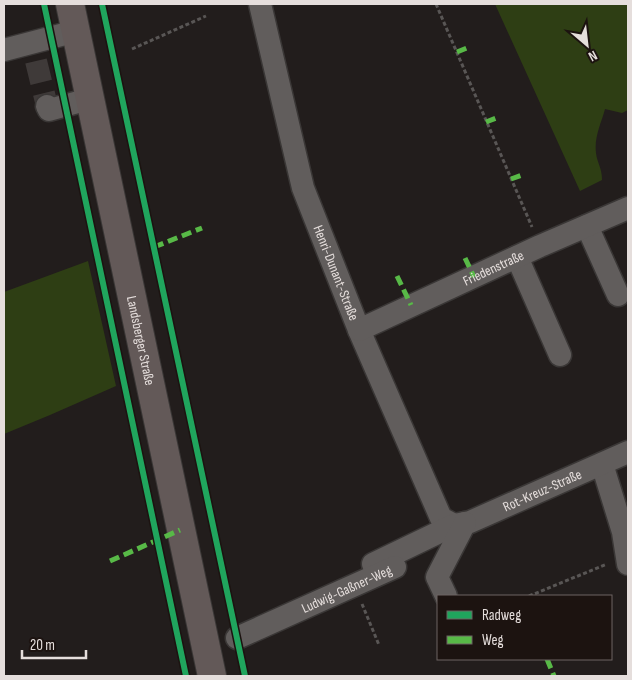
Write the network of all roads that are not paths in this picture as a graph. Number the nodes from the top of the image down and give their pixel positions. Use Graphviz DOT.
graph roads {
  1 [pos="70,4"];
  2 [pos="260,4"];
  3 [pos="76,31"];
  4 [pos="4,50"];
  5 [pos="89,99"];
  6 [pos="47,106"];
  7 [pos="628,208"];
  8 [pos="587,226"];
  9 [pos="517,257"];
  10 [pos="618,295"];
  11 [pos="359,330"];
  12 [pos="560,355"];
  13 [pos="628,452"];
  14 [pos="602,464"];
  15 [pos="458,530"];
  16 [pos="625,531"];
  17 [pos="627,560"];
  18 [pos="373,564"];
  19 [pos="446,595"];
  20 [pos="237,638"];
  21 [pos="212,676"];
  1 -- 3 [label="main road, Landsberger Straße"];
  2 -- 11 [label="street, Henri-Dunant-Straße"];
  3 -- 4 [label="street"];
  3 -- 5 [label="main road, Landsberger Straße"];
  5 -- 6 [label="street"];
  5 -- 21 [label="main road, Landsberger Straße"];
  7 -- 8 [label="street, Friedenstraße"];
  8 -- 9 [label="street, Friedenstraße"];
  8 -- 10 [label="street"];
  9 -- 11 [label="street, Friedenstraße"];
  9 -- 12 [label="street"];
  11 -- 15 [label="street, Henri-Dunant-Straße"];
  13 -- 14 [label="street, Rot-Kreuz-Straße"];
  14 -- 15 [label="street, Rot-Kreuz-Straße"];
  14 -- 16 [label="street"];
  15 -- 18 [label="street"];
  15 -- 19 [label="street"];
  15 -- 20 [label="street, Ludwig-Gaßner-Weg"];
  16 -- 17 [label="street"];
}
